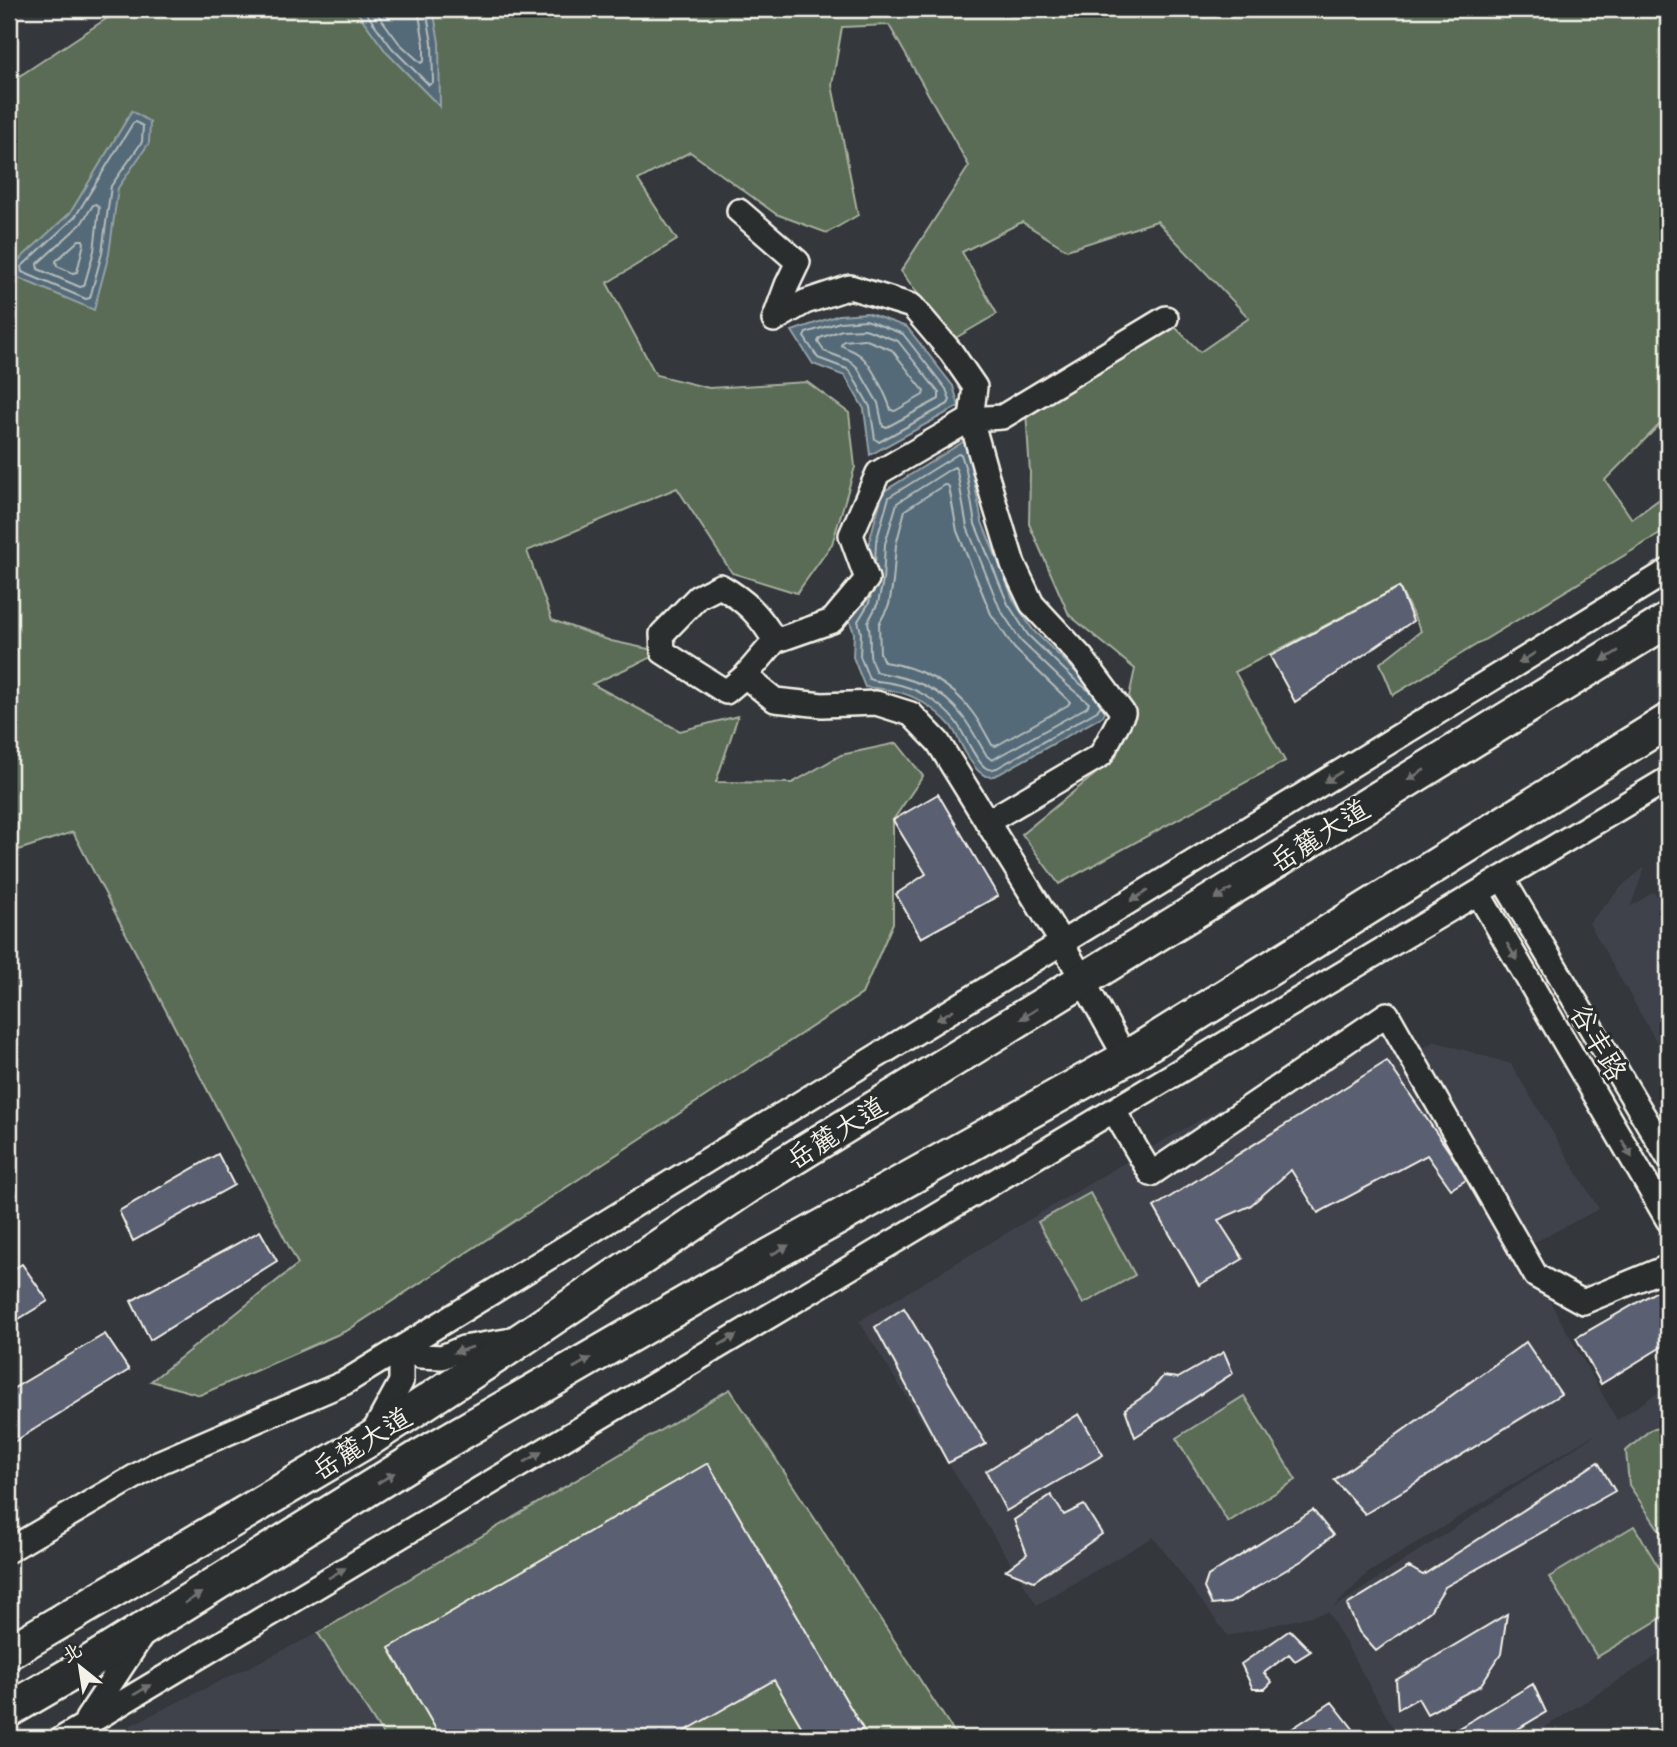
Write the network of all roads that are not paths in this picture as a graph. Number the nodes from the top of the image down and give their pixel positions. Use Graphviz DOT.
graph roads {
  1 [pos="740,211"];
  2 [pos="1166,318"];
  3 [pos="971,419"];
  4 [pos="1668,571"];
  5 [pos="1668,620"];
  6 [pos="775,641"];
  7 [pos="745,676"];
  8 [pos="1668,721"];
  9 [pos="1668,779"];
  10 [pos="988,822"];
  11 [pos="1502,878"];
  12 [pos="1478,893"];
  13 [pos="1062,943"];
  14 [pos="1083,980"];
  15 [pos="1126,1058"];
  16 [pos="1114,1111"];
  17 [pos="1668,1157"];
  18 [pos="1668,1220"];
  19 [pos="1668,1266"];
  20 [pos="526,1337"];
  21 [pos="401,1349"];
  22 [pos="370,1439"];
  23 [pos="9,1550"];
  24 [pos="148,1626"];
  25 [pos="9,1652"];
  26 [pos="9,1710"];
  27 [pos="84,1725"];
  28 [pos="63,1738"];
  1 -- 3 [label="street"];
  2 -- 3 [label="street"];
  3 -- 6 [label="street"];
  3 -- 10 [label="street"];
  4 -- 13 [label="street, one-way"];
  5 -- 14 [label="highway, 岳麓大道, one-way"];
  6 -- 7 [label="street"];
  6 -- 7 [label="street"];
  7 -- 10 [label="street"];
  8 -- 15 [label="highway, 岳麓大道"];
  9 -- 11 [label="street"];
  10 -- 13 [label="street"];
  11 -- 12 [label="street"];
  11 -- 17 [label="street, 谷丰路"];
  12 -- 16 [label="street"];
  12 -- 18 [label="street, 谷丰路, one-way"];
  13 -- 14 [label="street"];
  13 -- 21 [label="street, one-way"];
  14 -- 15 [label="street"];
  14 -- 20 [label="highway, 岳麓大道, one-way"];
  24 -- 15 [label="highway, 岳麓大道, one-way"];
  16 -- 19 [label="street"];
  27 -- 16 [label="street, one-way"];
  20 -- 21 [label="street, one-way"];
  20 -- 22 [label="highway, 岳麓大道"];
  21 -- 22 [label="street"];
  21 -- 23 [label="street"];
  22 -- 25 [label="highway, 岳麓大道"];
  24 -- 26 [label="highway, 岳麓大道"];
  24 -- 27 [label="street"];
  27 -- 28 [label="street"];
}
